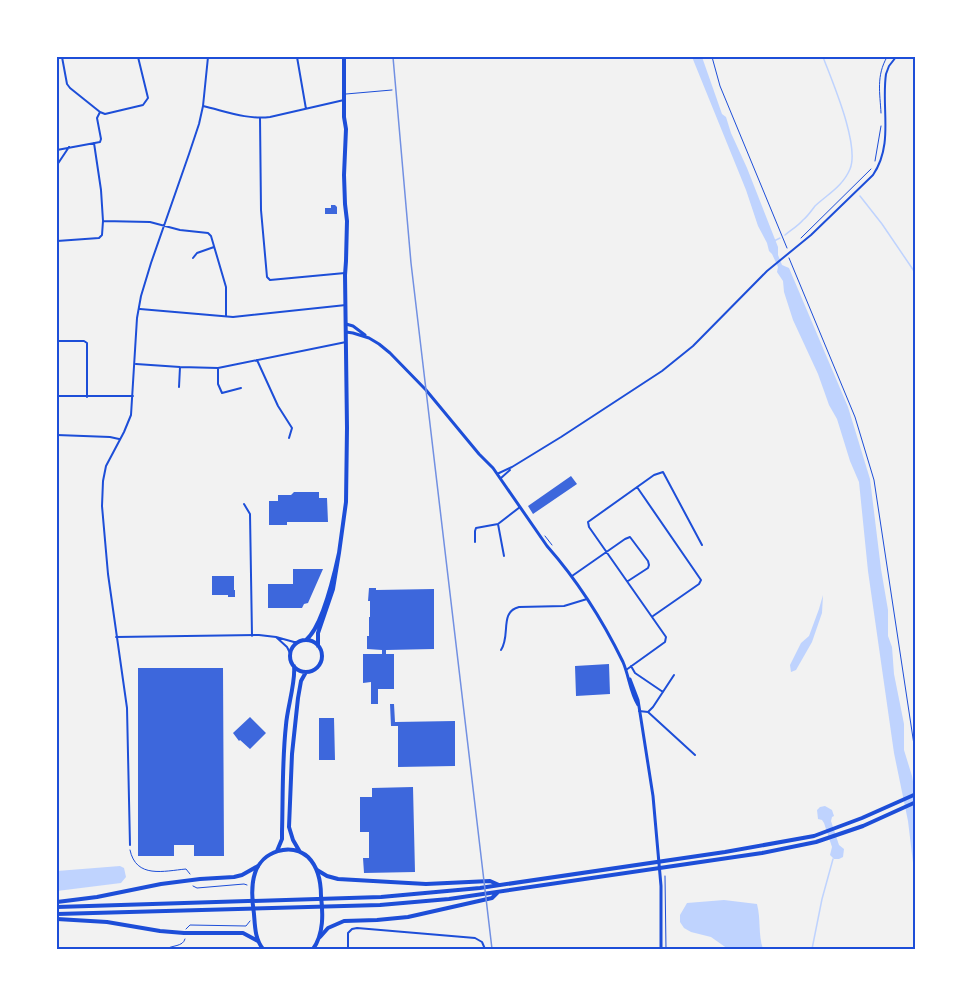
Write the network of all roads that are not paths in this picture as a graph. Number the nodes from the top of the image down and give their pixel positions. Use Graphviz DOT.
graph roads {
  1 [pos="62,57"];
  2 [pos="138,57"];
  3 [pos="208,57"];
  4 [pos="297,57"];
  5 [pos="344,57"];
  6 [pos="896,57"];
  7 [pos="392,90"];
  8 [pos="344,94"];
  9 [pos="344,100"];
  10 [pos="203,106"];
  11 [pos="306,109"];
  12 [pos="100,112"];
  13 [pos="260,118"];
  14 [pos="94,143"];
  15 [pos="69,147"];
  16 [pos="57,150"];
  17 [pos="57,165"];
  18 [pos="103,221"];
  19 [pos="164,225"];
  20 [pos="57,241"];
  21 [pos="214,247"];
  22 [pos="193,258"];
  23 [pos="345,273"];
  24 [pos="346,305"];
  25 [pos="139,309"];
  26 [pos="226,316"];
  27 [pos="346,324"];
  28 [pos="346,332"];
  29 [pos="369,339"];
  30 [pos="57,340"];
  31 [pos="346,342"];
  32 [pos="257,360"];
  33 [pos="135,364"];
  34 [pos="180,368"];
  35 [pos="218,368"];
  36 [pos="179,387"];
  37 [pos="241,388"];
  38 [pos="57,396"];
  39 [pos="133,396"];
  40 [pos="87,397"];
  41 [pos="57,435"];
  42 [pos="289,438"];
  43 [pos="119,439"];
  44 [pos="512,467"];
  45 [pos="497,474"];
  46 [pos="500,478"];
  47 [pos="636,487"];
  48 [pos="244,504"];
  49 [pos="520,507"];
  50 [pos="498,524"];
  51 [pos="475,542"];
  52 [pos="702,545"];
  53 [pos="606,552"];
  54 [pos="339,553"];
  55 [pos="504,556"];
  56 [pos="571,576"];
  57 [pos="628,581"];
  58 [pos="587,599"];
  59 [pos="653,616"];
  60 [pos="252,636"];
  61 [pos="116,637"];
  62 [pos="276,637"];
  63 [pos="306,640"];
  64 [pos="299,642"];
  65 [pos="318,646"];
  66 [pos="501,650"];
  67 [pos="290,653"];
  68 [pos="294,666"];
  69 [pos="631,666"];
  70 [pos="626,669"];
  71 [pos="306,672"];
  72 [pos="674,675"];
  73 [pos="663,692"];
  74 [pos="639,711"];
  75 [pos="648,712"];
  76 [pos="695,755"];
  77 [pos="916,794"];
  78 [pos="916,802"];
  79 [pos="130,845"];
  80 [pos="277,851"];
  81 [pos="300,852"];
  82 [pos="258,866"];
  83 [pos="317,870"];
  84 [pos="480,885"];
  85 [pos="482,898"];
  86 [pos="57,902"];
  87 [pos="57,907"];
  88 [pos="57,914"];
  89 [pos="57,919"];
  90 [pos="320,937"];
  91 [pos="258,941"];
  92 [pos="263,949"];
  93 [pos="313,949"];
  94 [pos="348,949"];
  95 [pos="484,949"];
  96 [pos="661,949"];
  1 -- 12 [label="street"];
  2 -- 12 [label="street"];
  3 -- 10 [label="street"];
  4 -- 11 [label="street"];
  5 -- 8 [label="main road"];
  6 -- 44 [label="street"];
  7 -- 8 [label="lane"];
  8 -- 9 [label="main road"];
  9 -- 11 [label="street"];
  9 -- 23 [label="main road"];
  10 -- 13 [label="street"];
  10 -- 19 [label="street"];
  11 -- 13 [label="street"];
  12 -- 14 [label="street"];
  13 -- 23 [label="street"];
  14 -- 15 [label="street"];
  14 -- 18 [label="street"];
  15 -- 16 [label="street"];
  15 -- 17 [label="street"];
  18 -- 19 [label="street"];
  18 -- 20 [label="street"];
  19 -- 21 [label="street"];
  19 -- 25 [label="street"];
  21 -- 22 [label="street"];
  21 -- 26 [label="street"];
  23 -- 24 [label="main road"];
  24 -- 26 [label="street"];
  24 -- 27 [label="main road"];
  25 -- 26 [label="street"];
  25 -- 33 [label="street"];
  27 -- 28 [label="main road"];
  27 -- 29 [label="street"];
  28 -- 29 [label="street"];
  28 -- 31 [label="main road"];
  29 -- 45 [label="street"];
  30 -- 40 [label="street"];
  31 -- 32 [label="street"];
  31 -- 54 [label="main road"];
  32 -- 35 [label="street"];
  32 -- 42 [label="street"];
  33 -- 34 [label="street"];
  33 -- 39 [label="street"];
  34 -- 35 [label="street"];
  34 -- 36 [label="street"];
  35 -- 37 [label="street"];
  38 -- 40 [label="street"];
  39 -- 40 [label="street"];
  39 -- 43 [label="street"];
  41 -- 43 [label="street"];
  43 -- 61 [label="street"];
  44 -- 45 [label="street"];
  44 -- 46 [label="street"];
  45 -- 46 [label="street"];
  46 -- 49 [label="street"];
  47 -- 52 [label="street"];
  47 -- 53 [label="street"];
  47 -- 59 [label="street"];
  48 -- 60 [label="street"];
  49 -- 50 [label="street"];
  49 -- 56 [label="street"];
  50 -- 51 [label="street"];
  50 -- 55 [label="street"];
  53 -- 56 [label="street"];
  53 -- 57 [label="street"];
  53 -- 57 [label="street"];
  54 -- 63 [label="main road"];
  54 -- 65 [label="main road"];
  56 -- 58 [label="street"];
  57 -- 59 [label="street"];
  58 -- 66 [label="street"];
  58 -- 70 [label="street"];
  59 -- 69 [label="street"];
  60 -- 61 [label="street"];
  60 -- 62 [label="street"];
  61 -- 79 [label="street"];
  62 -- 64 [label="street"];
  62 -- 67 [label="street"];
  63 -- 64 [label="main road"];
  63 -- 65 [label="main road"];
  64 -- 67 [label="main road"];
  65 -- 71 [label="main road"];
  67 -- 68 [label="main road"];
  68 -- 71 [label="main road"];
  68 -- 80 [label="main road"];
  69 -- 70 [label="street"];
  69 -- 73 [label="street"];
  70 -- 74 [label="street"];
  71 -- 81 [label="main road"];
  72 -- 73 [label="street"];
  73 -- 75 [label="street"];
  74 -- 75 [label="street"];
  74 -- 96 [label="street"];
  75 -- 76 [label="street"];
  77 -- 84 [label="main road"];
  78 -- 85 [label="main road"];
  80 -- 81 [label="main road"];
  80 -- 82 [label="main road"];
  81 -- 83 [label="main road"];
  82 -- 86 [label="main road"];
  82 -- 91 [label="main road"];
  83 -- 84 [label="main road"];
  83 -- 90 [label="main road"];
  84 -- 87 [label="main road"];
  85 -- 88 [label="main road"];
  85 -- 90 [label="main road"];
  89 -- 91 [label="main road"];
  90 -- 93 [label="main road"];
  91 -- 92 [label="main road"];
  94 -- 95 [label="street"];
}
